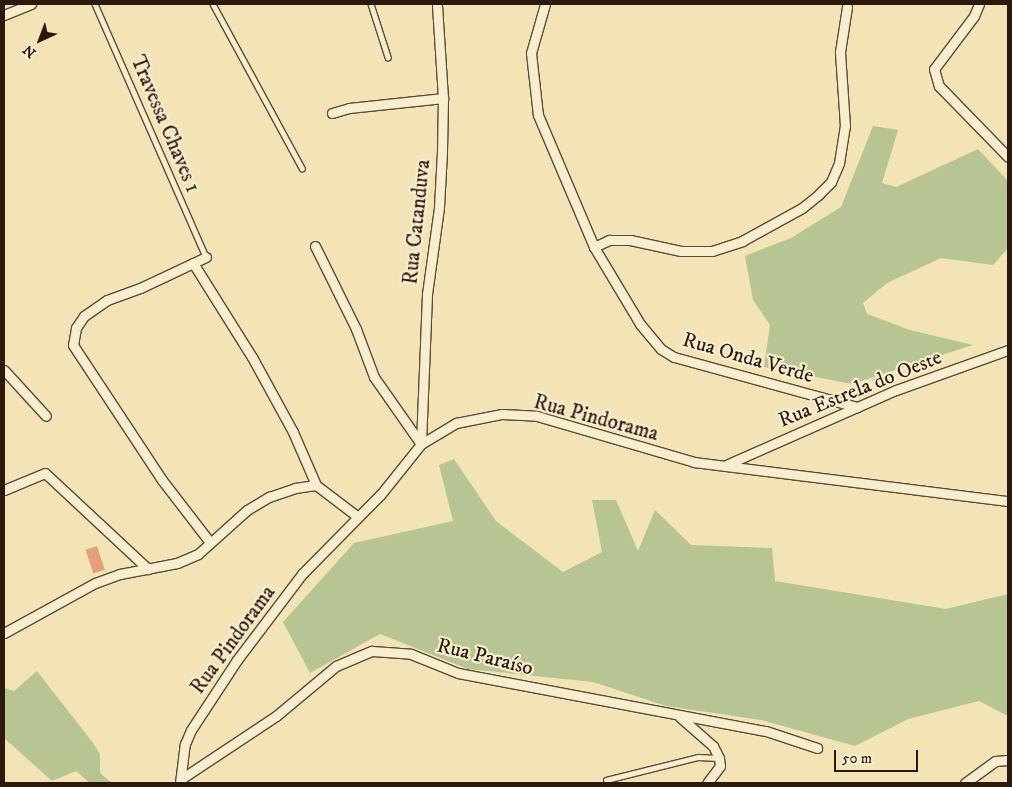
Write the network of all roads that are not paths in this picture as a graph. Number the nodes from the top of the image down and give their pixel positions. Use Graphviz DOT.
graph roads {
  1 [pos="31,4"];
  2 [pos="96,4"];
  3 [pos="213,4"];
  4 [pos="371,4"];
  5 [pos="437,4"];
  6 [pos="545,4"];
  7 [pos="979,4"];
  8 [pos="848,5"];
  9 [pos="4,15"];
  10 [pos="388,57"];
  11 [pos="443,98"];
  12 [pos="332,113"];
  13 [pos="1008,157"];
  14 [pos="302,168"];
  15 [pos="315,246"];
  16 [pos="594,247"];
  17 [pos="206,257"];
  18 [pos="193,263"];
  19 [pos="1008,350"];
  20 [pos="4,370"];
  21 [pos="856,407"];
  22 [pos="46,416"];
  23 [pos="421,444"];
  24 [pos="727,464"];
  25 [pos="316,485"];
  26 [pos="4,490"];
  27 [pos="1008,501"];
  28 [pos="358,517"];
  29 [pos="210,541"];
  30 [pos="148,569"];
  31 [pos="4,633"];
  32 [pos="679,717"];
  33 [pos="816,748"];
  34 [pos="719,758"];
  35 [pos="1008,760"];
  36 [pos="606,780"];
  37 [pos="180,781"];
  38 [pos="707,783"];
  39 [pos="965,783"];
  1 -- 9 [label="street"];
  2 -- 17 [label="lane, Travessa Chaves 1"];
  3 -- 14 [label="lane"];
  4 -- 10 [label="lane"];
  5 -- 11 [label="street, Rua Catanduva"];
  6 -- 16 [label="street, Rua Onda Verde"];
  7 -- 13 [label="street"];
  8 -- 16 [label="street"];
  11 -- 12 [label="street"];
  11 -- 23 [label="street, Rua Catanduva"];
  15 -- 23 [label="street"];
  16 -- 21 [label="street, Rua Onda Verde"];
  17 -- 18 [label="street"];
  18 -- 25 [label="street"];
  18 -- 29 [label="street"];
  19 -- 21 [label="street, Rua Estrela do Oeste"];
  20 -- 22 [label="street"];
  21 -- 24 [label="street, Rua Estrela do Oeste"];
  23 -- 24 [label="street, Rua Pindorama"];
  23 -- 28 [label="street, Rua Pindorama"];
  24 -- 27 [label="street, Rua Pindorama"];
  25 -- 28 [label="street"];
  25 -- 29 [label="street"];
  26 -- 30 [label="street"];
  28 -- 37 [label="street, Rua Pindorama"];
  29 -- 30 [label="street"];
  30 -- 31 [label="street"];
  32 -- 33 [label="street, Rua Paraíso"];
  32 -- 34 [label="street"];
  32 -- 37 [label="street, Rua Paraíso"];
  34 -- 36 [label="lane"];
  34 -- 38 [label="street"];
  35 -- 39 [label="street"];
}
